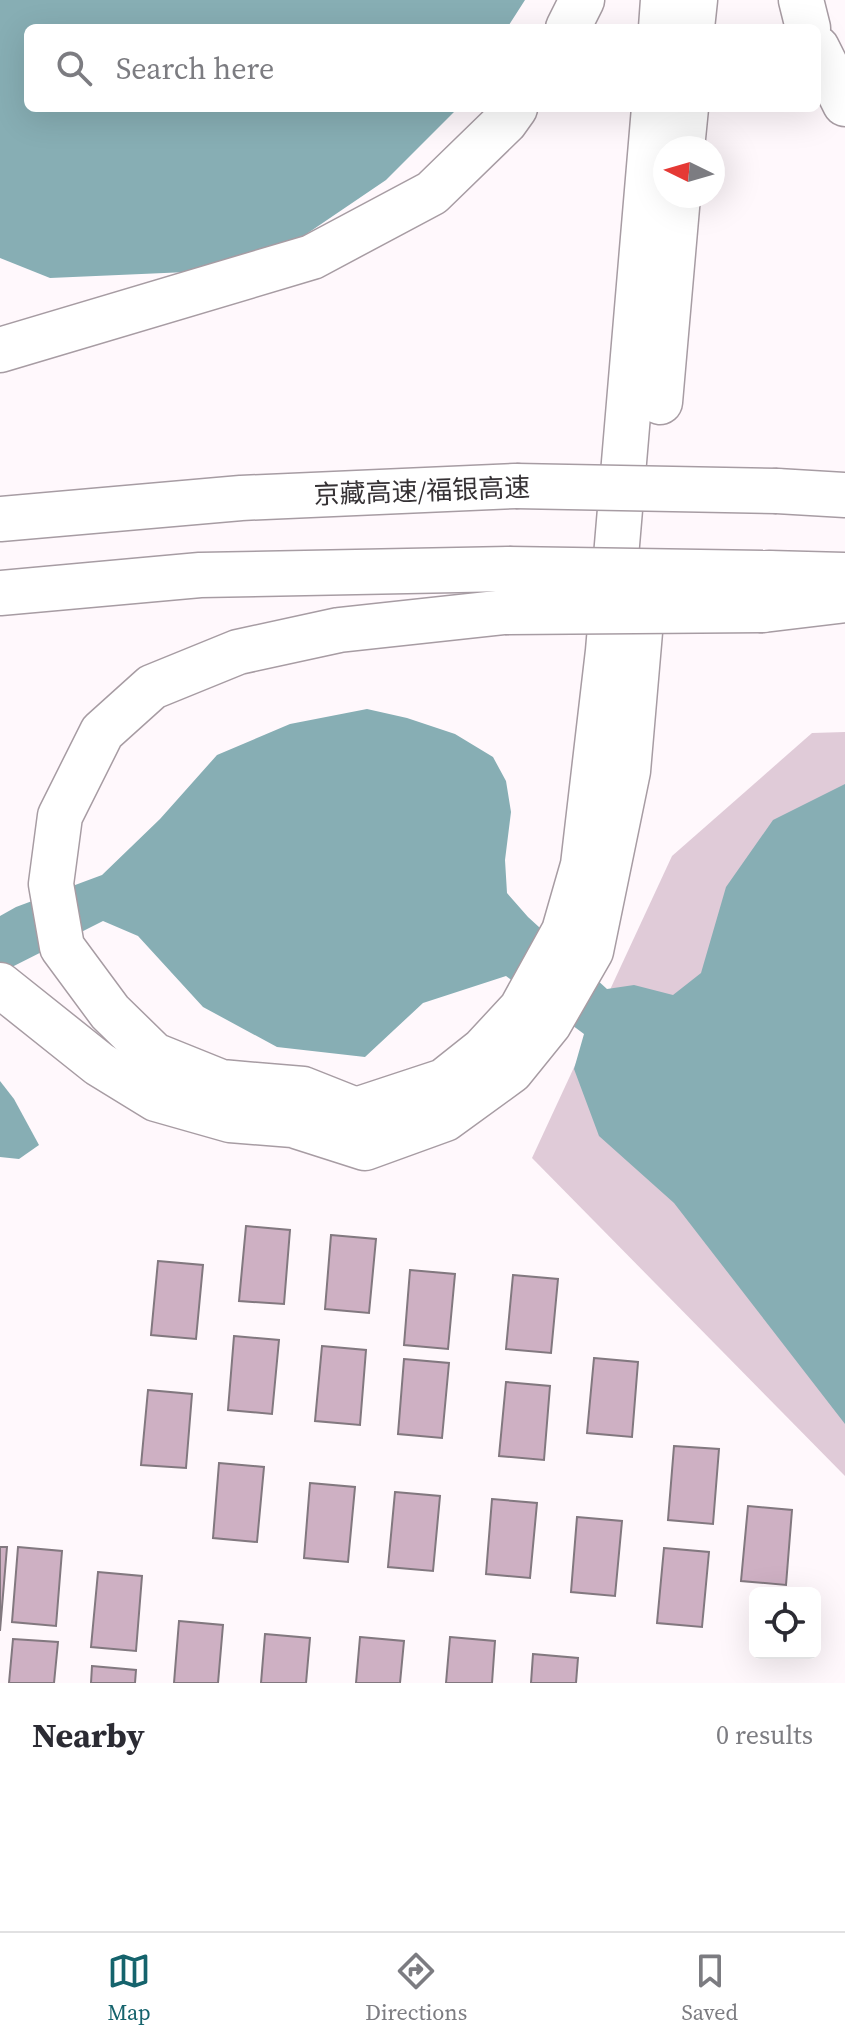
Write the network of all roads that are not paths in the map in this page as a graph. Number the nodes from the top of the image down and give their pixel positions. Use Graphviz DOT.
graph roads {
  1 [pos="582,0"];
  2 [pos="663,0"];
  3 [pos="695,0"];
  4 [pos="801,0"];
  5 [pos="570,24"];
  6 [pos="661,24"];
  7 [pos="692,24"];
  8 [pos="807,24"];
  9 [pos="821,56"];
  10 [pos="845,104"];
  11 [pos="512,112"];
  12 [pos="654,112"];
  13 [pos="686,112"];
  14 [pos="683,136"];
  15 [pos="677,208"];
  16 [pos="0,350"];
  17 [pos="845,495"];
  18 [pos="0,519"];
  19 [pos="845,575"];
  20 [pos="766,591"];
  21 [pos="0,593"];
  22 [pos="845,600"];
  23 [pos="577,941"];
  24 [pos="2,987"];
  25 [pos="535,1016"];
  1 -- 5 [label="highway"];
  2 -- 6 [label="highway"];
  3 -- 7 [label="highway"];
  4 -- 8 [label="highway"];
  9 -- 10 [label="highway"];
  11 -- 16 [label="highway"];
  12 -- 23 [label="highway"];
  13 -- 14 [label="highway"];
  15 -- 23 [label="highway"];
  17 -- 18 [label="highway, 京藏高速/福银高速, bridge"];
  19 -- 20 [label="highway"];
  20 -- 21 [label="highway, bridge"];
  20 -- 22 [label="highway"];
  20 -- 25 [label="highway, bridge"];
  23 -- 25 [label="highway"];
  24 -- 25 [label="highway"];
}
